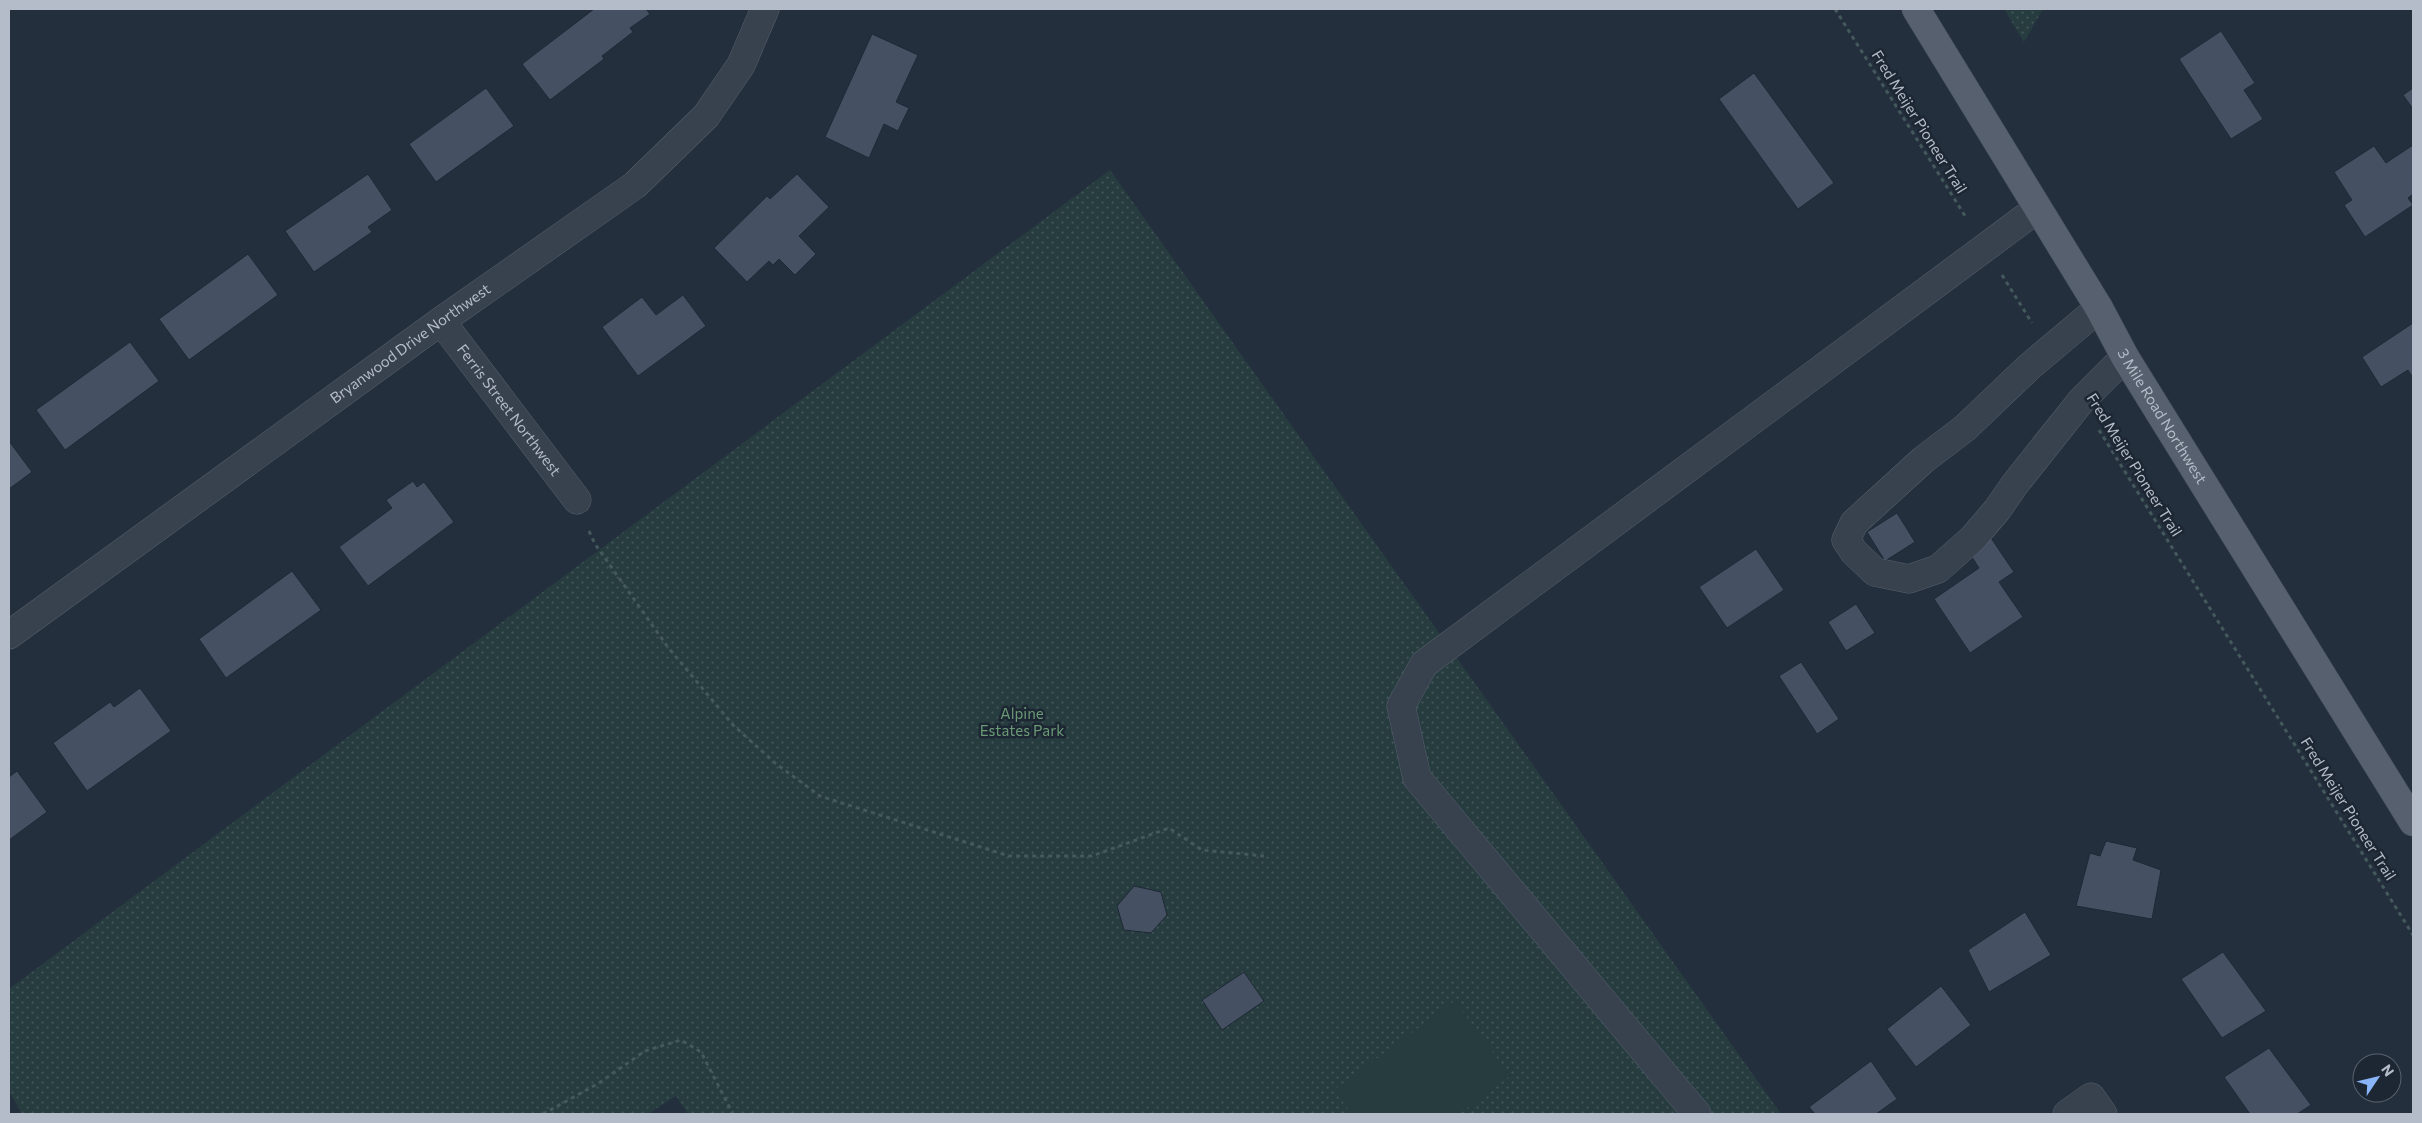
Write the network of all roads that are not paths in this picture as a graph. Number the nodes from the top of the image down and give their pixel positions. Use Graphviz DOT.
graph roads {
  1 [pos="765,9"];
  2 [pos="1916,9"];
  3 [pos="2037,209"];
  4 [pos="2098,308"];
  5 [pos="441,321"];
  6 [pos="2125,357"];
  7 [pos="578,500"];
  8 [pos="9,635"];
  9 [pos="2413,822"];
  10 [pos="2097,1106"];
  11 [pos="1697,1114"];
  12 [pos="2067,1114"];
  1 -- 5 [label="street, Bryanwood Drive Northwest"];
  2 -- 3 [label="main road, 3 Mile Road Northwest"];
  3 -- 4 [label="main road, 3 Mile Road Northwest"];
  3 -- 11 [label="street"];
  4 -- 6 [label="main road, 3 Mile Road Northwest"];
  4 -- 6 [label="street"];
  5 -- 7 [label="street, Ferris Street Northwest"];
  5 -- 8 [label="street, Bryanwood Drive Northwest"];
  6 -- 9 [label="main road, 3 Mile Road Northwest"];
  10 -- 12 [label="street"];
}
